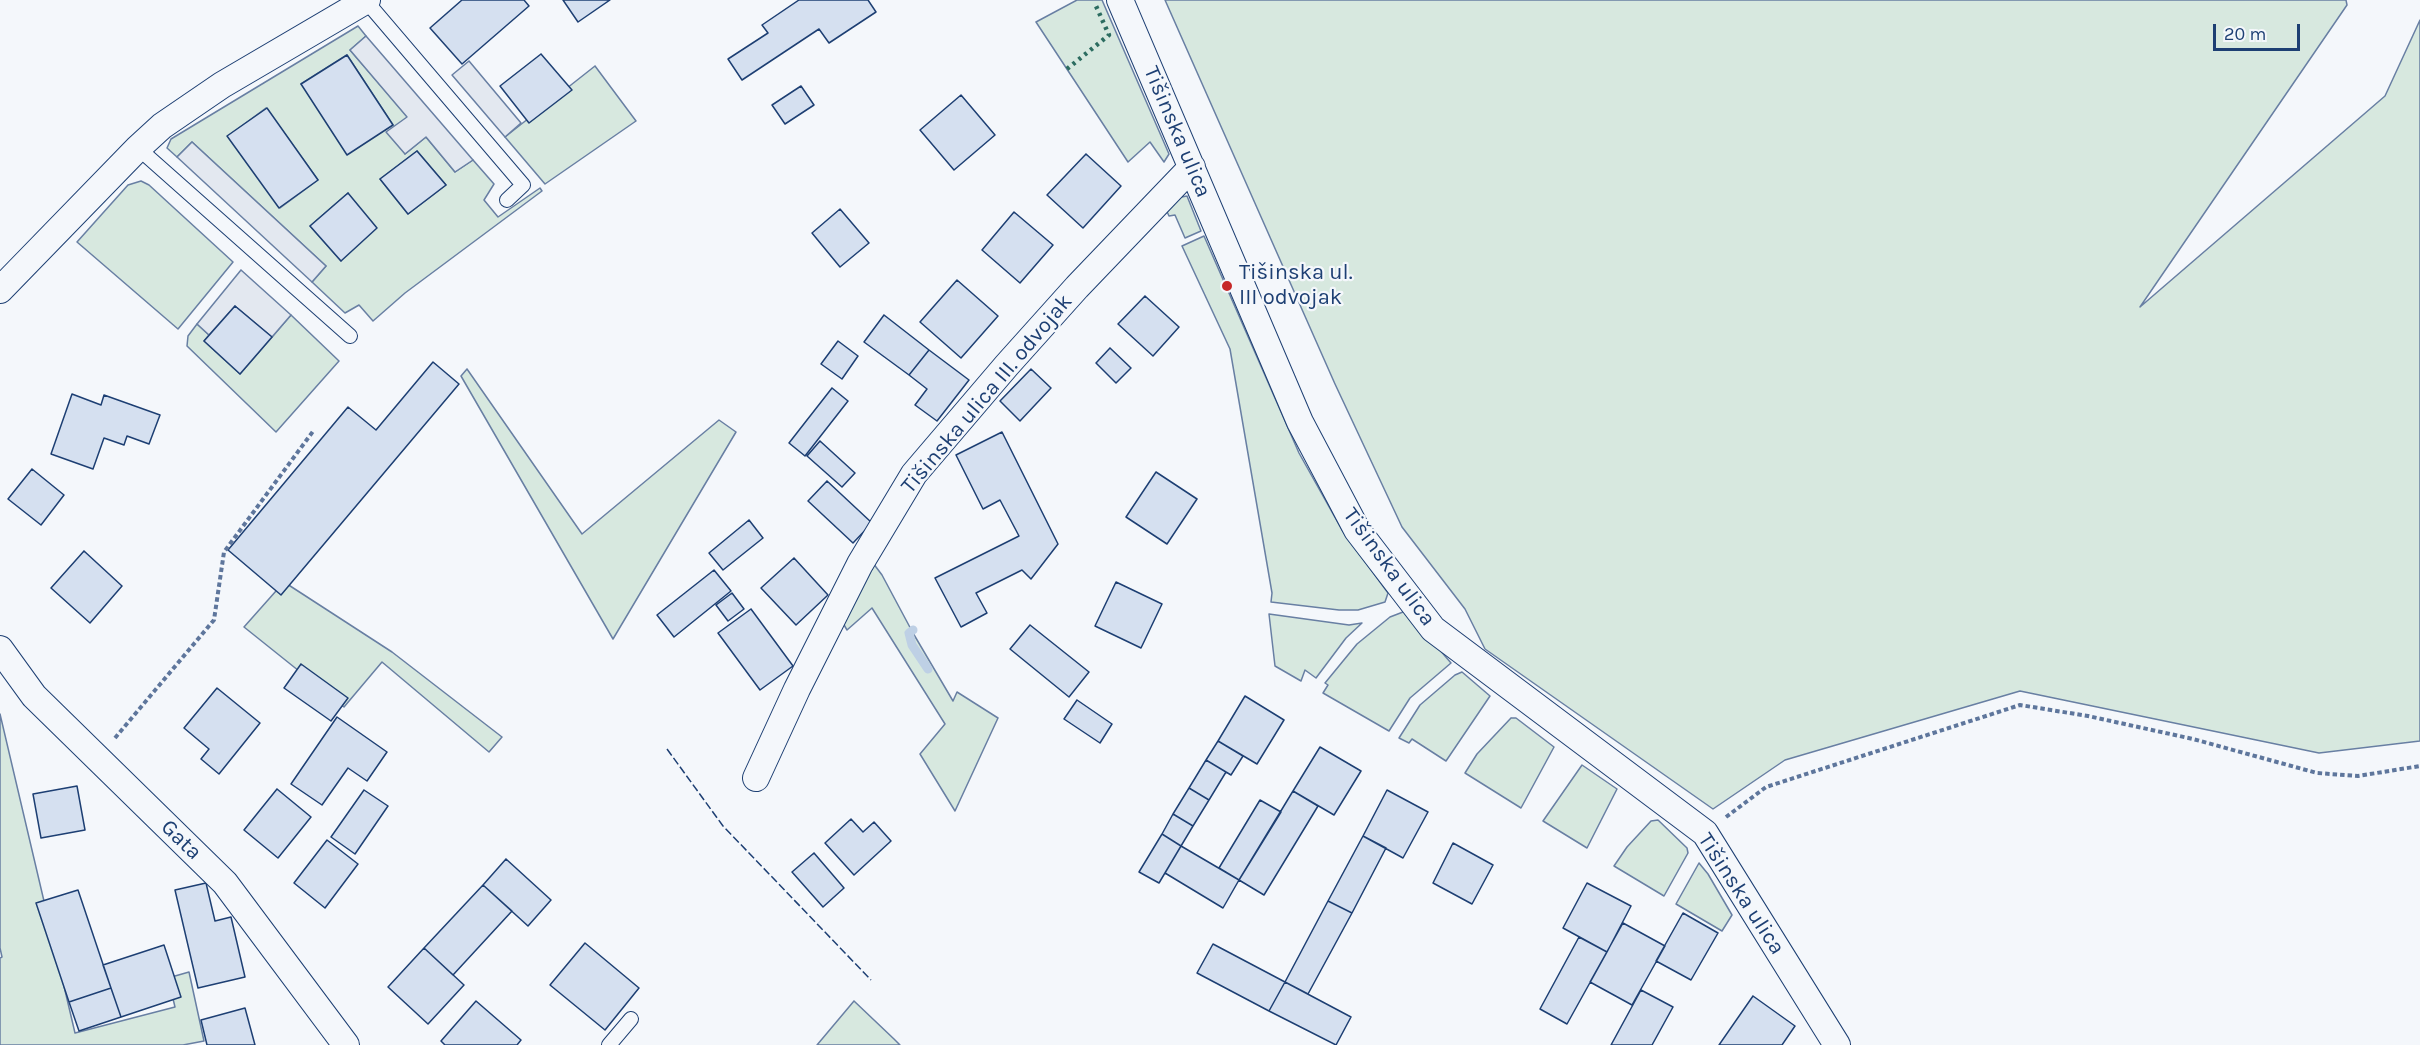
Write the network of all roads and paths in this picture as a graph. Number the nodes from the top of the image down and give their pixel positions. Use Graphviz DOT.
graph roads {
  1 [pos="366,0"];
  2 [pos="1120,0"];
  3 [pos="138,147"];
  4 [pos="1192,167"];
  5 [pos="507,200"];
  6 [pos="0,290"];
  7 [pos="350,336"];
  8 [pos="314,430"];
  9 [pos="0,649"];
  10 [pos="97,759"];
  11 [pos="2420,766"];
  12 [pos="756,778"];
  13 [pos="1705,833"];
  14 [pos="631,1019"];
  15 [pos="346,1045"];
  16 [pos="609,1045"];
  17 [pos="1837,1045"];
  1 -- 3 [label="street"];
  1 -- 5 [label="lane"];
  2 -- 4 [label="street, Tišinska ulica"];
  3 -- 6 [label="street"];
  3 -- 7 [label="lane"];
  4 -- 12 [label="street, Tišinska ulica III. odvojak"];
  4 -- 13 [label="street, Tišinska ulica"];
  8 -- 10 [label="path"];
  9 -- 10 [label="street, Gata"];
  10 -- 15 [label="street, Gata"];
  11 -- 13 [label="path"];
  13 -- 17 [label="street, Tišinska ulica"];
  14 -- 16 [label="lane"];
}
